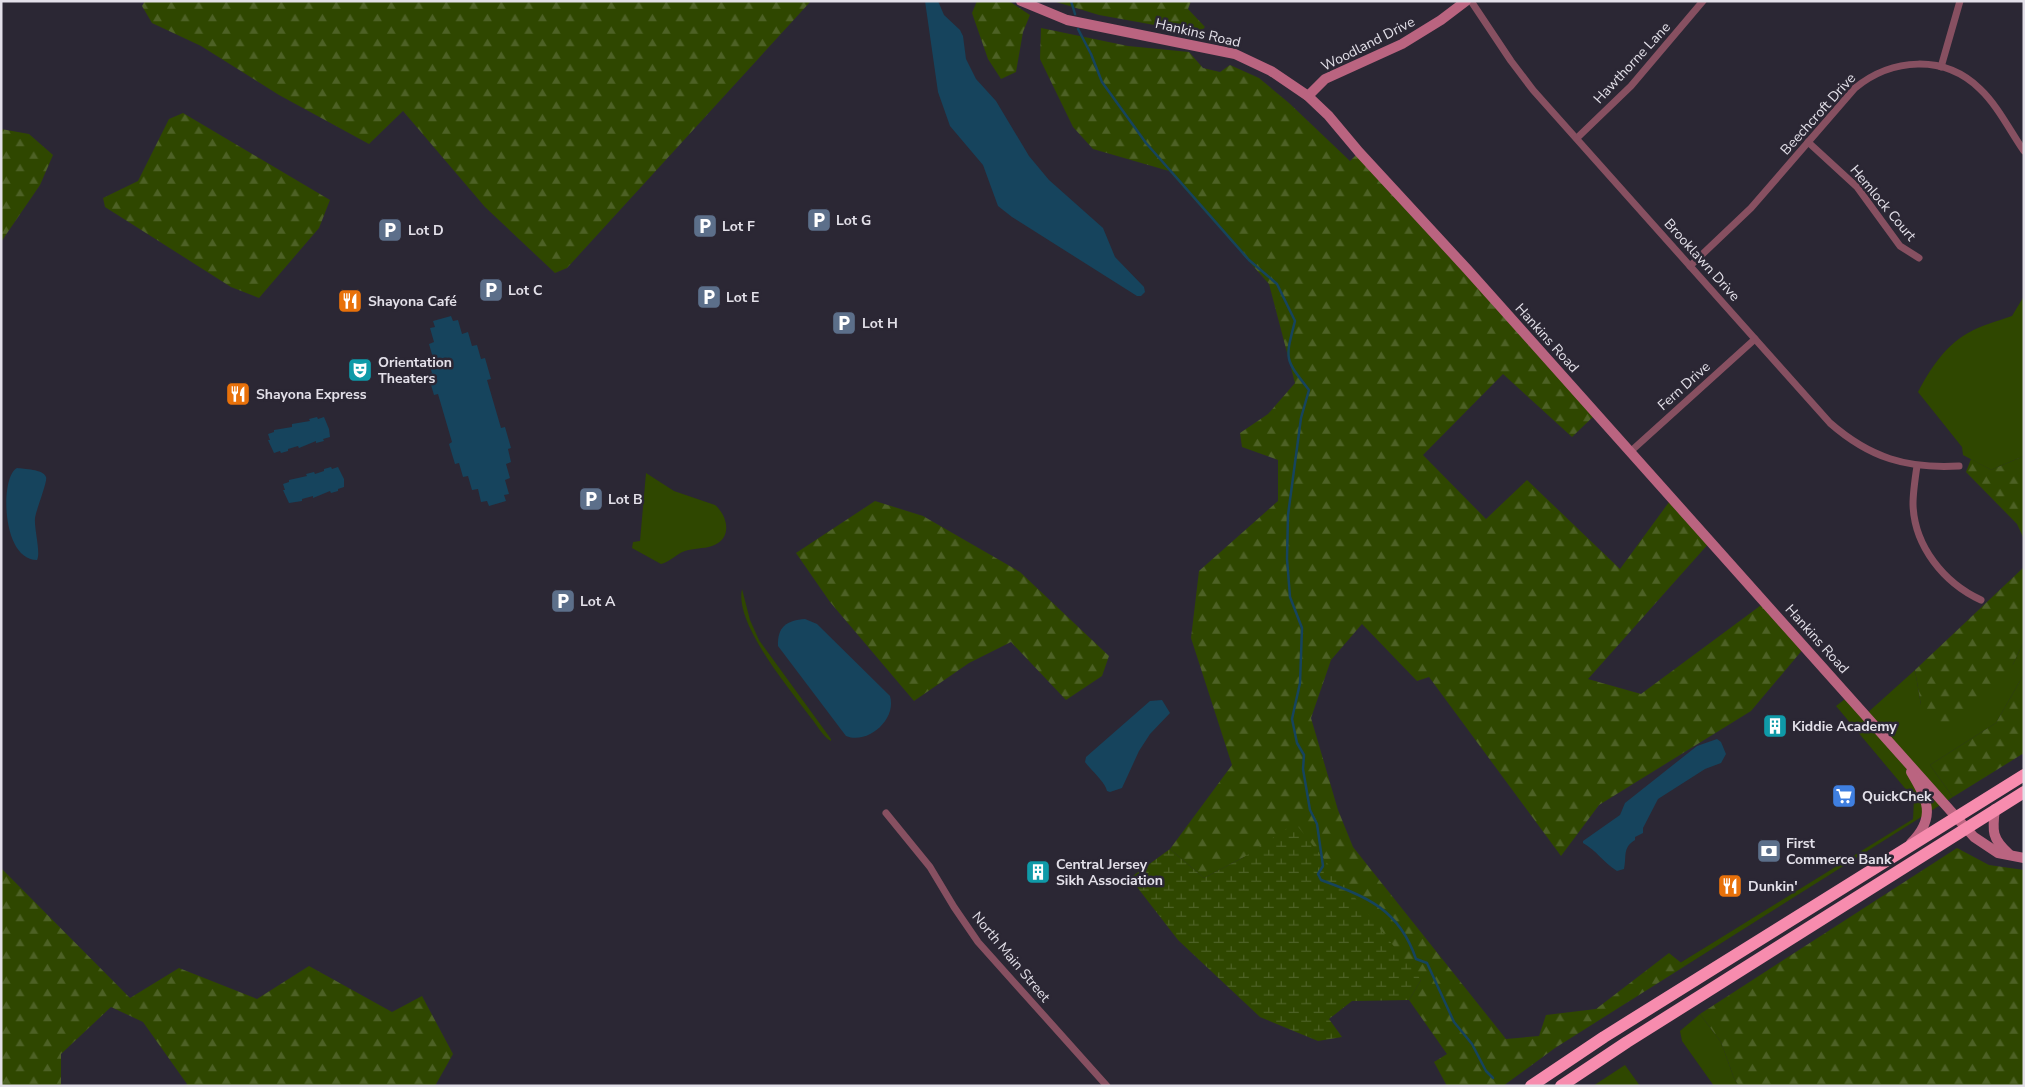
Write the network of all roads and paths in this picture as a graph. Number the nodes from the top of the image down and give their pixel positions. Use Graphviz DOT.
graph roads {
  1 [pos="1021,1"];
  2 [pos="1466,1"];
  3 [pos="1471,1"];
  4 [pos="1703,1"];
  5 [pos="1960,1"];
  6 [pos="1941,67"];
  7 [pos="1308,96"];
  8 [pos="1577,138"];
  9 [pos="1808,142"];
  10 [pos="2024,151"];
  11 [pos="1919,258"];
  12 [pos="1690,266"];
  13 [pos="1755,338"];
  14 [pos="1630,452"];
  15 [pos="1917,466"];
  16 [pos="1959,466"];
  17 [pos="1981,600"];
  18 [pos="1901,753"];
  19 [pos="2024,775"];
  20 [pos="2024,792"];
  21 [pos="1996,809"];
  22 [pos="886,813"];
  23 [pos="1957,817"];
  24 [pos="1966,828"];
  25 [pos="1905,848"];
  26 [pos="2012,857"];
  27 [pos="2024,858"];
  28 [pos="1107,1086"];
  29 [pos="1531,1086"];
  30 [pos="1561,1086"];
  1 -- 7 [label="main road, Hankins Road"];
  2 -- 7 [label="main road, Woodland Drive"];
  3 -- 8 [label="street, Brooklawn Drive"];
  4 -- 8 [label="street, Hawthorne Lane"];
  5 -- 6 [label="street"];
  6 -- 9 [label="street, Beechcroft Drive"];
  6 -- 10 [label="street, Beechcroft Drive"];
  7 -- 14 [label="main road, Hankins Road"];
  8 -- 12 [label="street, Brooklawn Drive"];
  9 -- 11 [label="street, Hemlock Court"];
  9 -- 12 [label="street, Beechcroft Drive"];
  12 -- 13 [label="street, Brooklawn Drive"];
  13 -- 14 [label="street, Fern Drive"];
  13 -- 15 [label="street, Brooklawn Drive"];
  14 -- 18 [label="main road, Hankins Road"];
  15 -- 16 [label="street, Brooklawn Drive"];
  15 -- 17 [label="street"];
  18 -- 23 [label="main road, Hankins Road"];
  18 -- 25 [label="main road"];
  19 -- 23 [label="highway"];
  20 -- 21 [label="highway"];
  21 -- 24 [label="highway"];
  21 -- 26 [label="main road"];
  22 -- 28 [label="street, North Main Street"];
  23 -- 24 [label="main road, Hankins Road"];
  23 -- 25 [label="highway"];
  24 -- 26 [label="main road, Hankins Road"];
  24 -- 30 [label="highway"];
  25 -- 29 [label="highway"];
  26 -- 27 [label="main road, Hankins Road"];
}
